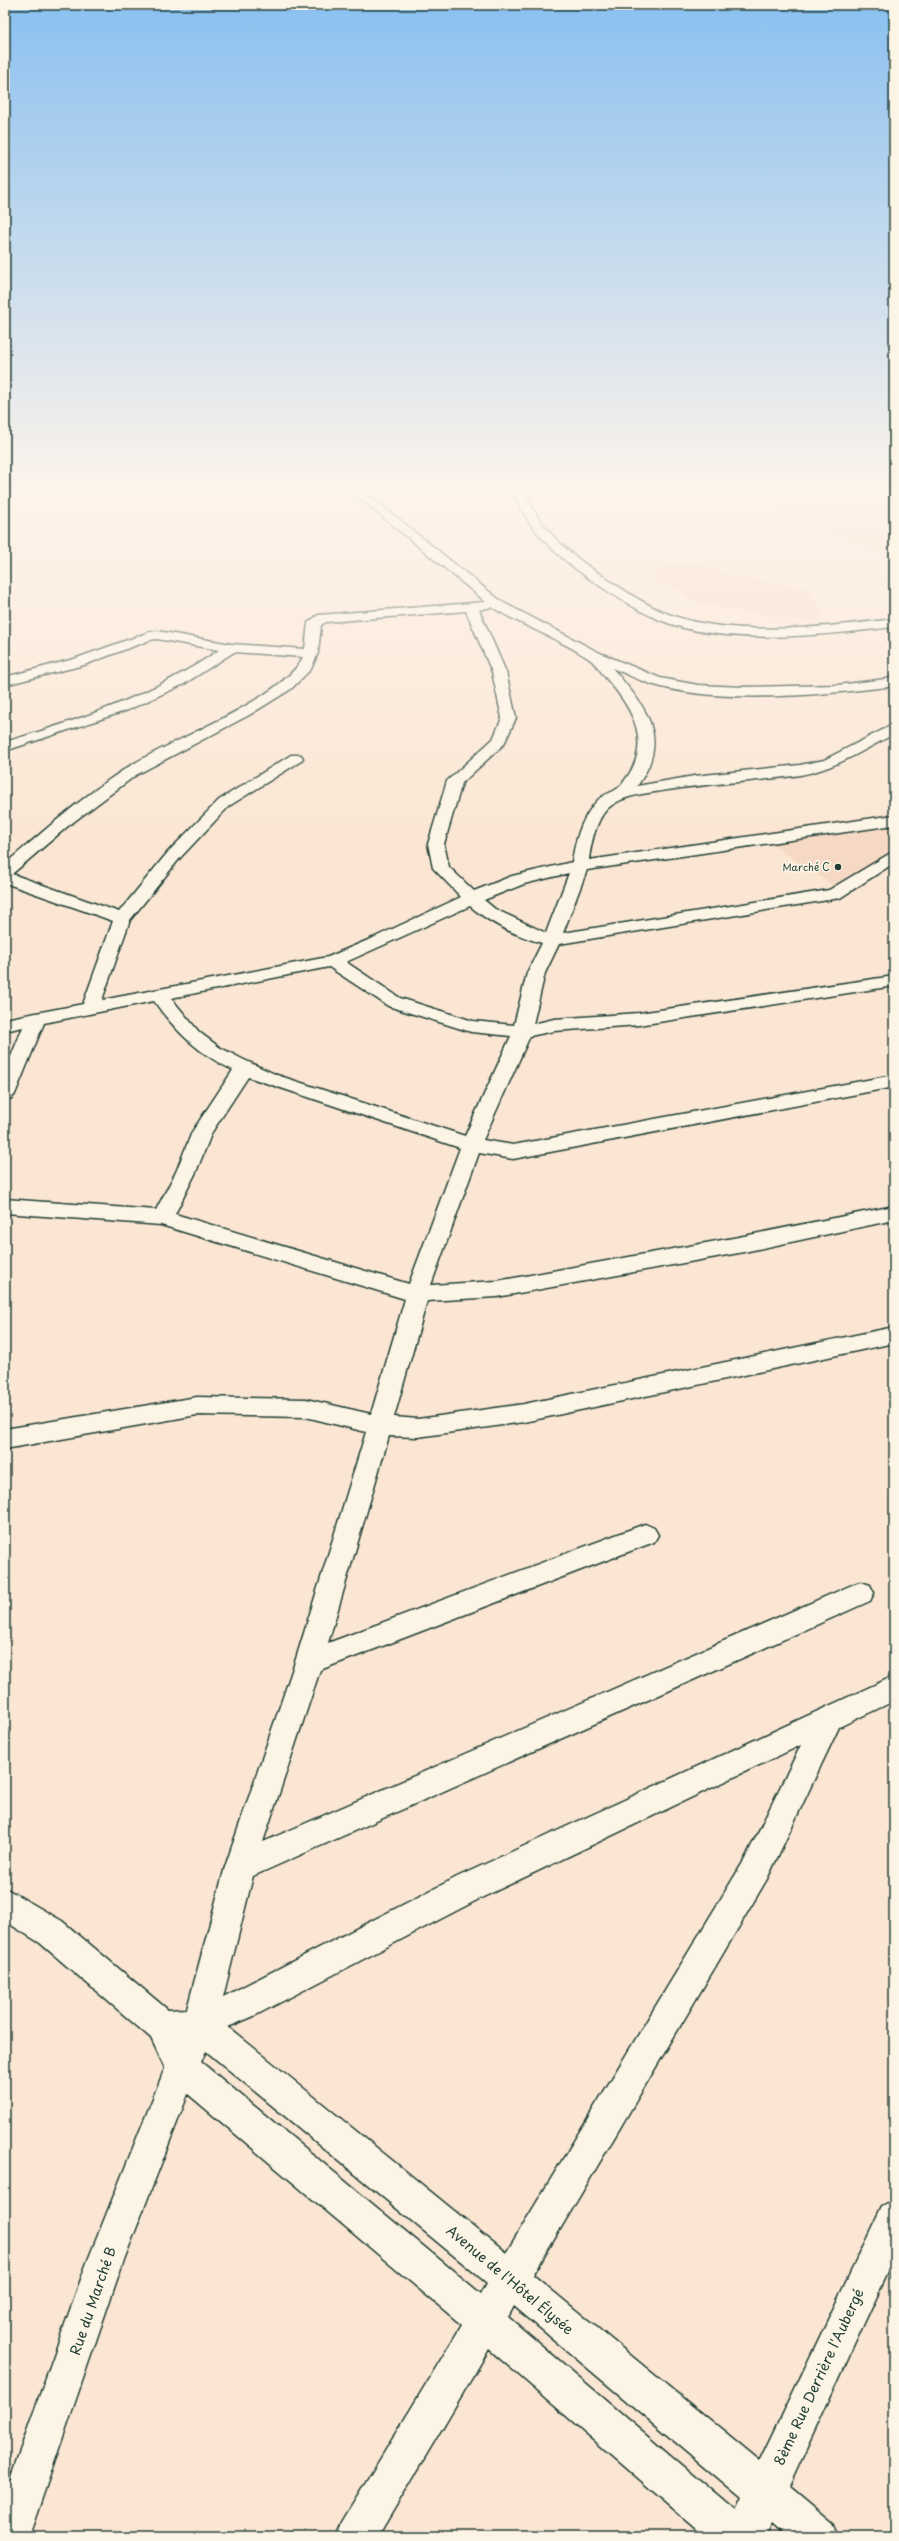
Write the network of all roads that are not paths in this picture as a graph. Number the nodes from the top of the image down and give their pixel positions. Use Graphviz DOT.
graph roads {
  1 [pos="639,604"];
  2 [pos="497,605"];
  3 [pos="471,607"];
  4 [pos="894,623"];
  5 [pos="231,648"];
  6 [pos="311,653"];
  7 [pos="595,656"];
  8 [pos="5,681"];
  9 [pos="894,682"];
  10 [pos="894,728"];
  11 [pos="5,747"];
  12 [pos="296,758"];
  13 [pos="624,793"];
  14 [pos="894,820"];
  15 [pos="894,856"];
  16 [pos="580,866"];
  17 [pos="5,872"];
  18 [pos="5,877"];
  19 [pos="474,898"];
  20 [pos="122,919"];
  21 [pos="552,940"];
  22 [pos="332,961"];
  23 [pos="894,981"];
  24 [pos="159,995"];
  25 [pos="90,1009"];
  26 [pos="36,1019"];
  27 [pos="5,1025"];
  28 [pos="522,1032"];
  29 [pos="244,1068"];
  30 [pos="894,1081"];
  31 [pos="5,1094"];
  32 [pos="471,1145"];
  33 [pos="5,1206"];
  34 [pos="894,1213"];
  35 [pos="162,1218"];
  36 [pos="417,1294"];
  37 [pos="894,1335"];
  38 [pos="380,1426"];
  39 [pos="5,1439"];
  40 [pos="645,1535"];
  41 [pos="861,1593"];
  42 [pos="309,1662"];
  43 [pos="894,1688"];
  44 [pos="829,1719"];
  45 [pos="240,1867"];
  46 [pos="5,1903"];
  47 [pos="201,2019"];
  48 [pos="162,2027"];
  49 [pos="183,2069"];
  50 [pos="894,2219"];
  51 [pos="510,2279"];
  52 [pos="484,2320"];
  53 [pos="764,2493"];
  54 [pos="9,2536"];
  55 [pos="356,2536"];
  56 [pos="735,2536"];
  57 [pos="744,2536"];
  58 [pos="818,2536"];
  1 -- 4 [label="street"];
  2 -- 3 [label="street"];
  2 -- 7 [label="street"];
  3 -- 6 [label="street"];
  3 -- 19 [label="street"];
  5 -- 6 [label="street"];
  5 -- 8 [label="street"];
  5 -- 11 [label="street"];
  6 -- 17 [label="street"];
  7 -- 9 [label="street"];
  7 -- 13 [label="street"];
  10 -- 13 [label="street"];
  12 -- 20 [label="street"];
  13 -- 16 [label="street, Rue du Marché B"];
  14 -- 16 [label="street"];
  15 -- 21 [label="street"];
  16 -- 19 [label="street"];
  16 -- 21 [label="street, Rue du Marché B"];
  18 -- 20 [label="street"];
  19 -- 21 [label="street"];
  19 -- 22 [label="street"];
  20 -- 25 [label="street"];
  21 -- 28 [label="street, Rue du Marché B"];
  22 -- 24 [label="street"];
  22 -- 28 [label="street"];
  23 -- 28 [label="street"];
  24 -- 25 [label="street"];
  24 -- 29 [label="street"];
  25 -- 26 [label="street"];
  26 -- 27 [label="street"];
  26 -- 31 [label="street"];
  28 -- 32 [label="street, Rue du Marché B"];
  29 -- 32 [label="street"];
  29 -- 35 [label="street"];
  30 -- 32 [label="street"];
  32 -- 36 [label="street, Rue du Marché B"];
  33 -- 35 [label="street"];
  34 -- 36 [label="street"];
  35 -- 36 [label="street"];
  36 -- 38 [label="street, Rue du Marché B"];
  37 -- 38 [label="street"];
  38 -- 39 [label="street"];
  38 -- 42 [label="street, Rue du Marché B"];
  40 -- 42 [label="street"];
  41 -- 45 [label="street"];
  42 -- 45 [label="street, Rue du Marché B"];
  43 -- 44 [label="street"];
  44 -- 47 [label="street"];
  44 -- 51 [label="street"];
  45 -- 47 [label="street, Rue du Marché B"];
  46 -- 48 [label="street"];
  47 -- 48 [label="street"];
  47 -- 49 [label="street, Rue du Marché B"];
  47 -- 51 [label="street, Avenue de l'Hôtel Élysée"];
  48 -- 49 [label="street"];
  49 -- 52 [label="street"];
  49 -- 54 [label="street, Rue du Marché B"];
  50 -- 53 [label="street, 8ème Rue Derrière l'Aubergé"];
  51 -- 52 [label="street"];
  51 -- 53 [label="street, Avenue de l'Hôtel Élysée"];
  52 -- 55 [label="street"];
  52 -- 56 [label="street"];
  53 -- 57 [label="street, 8ème Rue Derrière l'Aubergé"];
  53 -- 58 [label="street, Avenue de l'Hôtel Élysée"];
}
